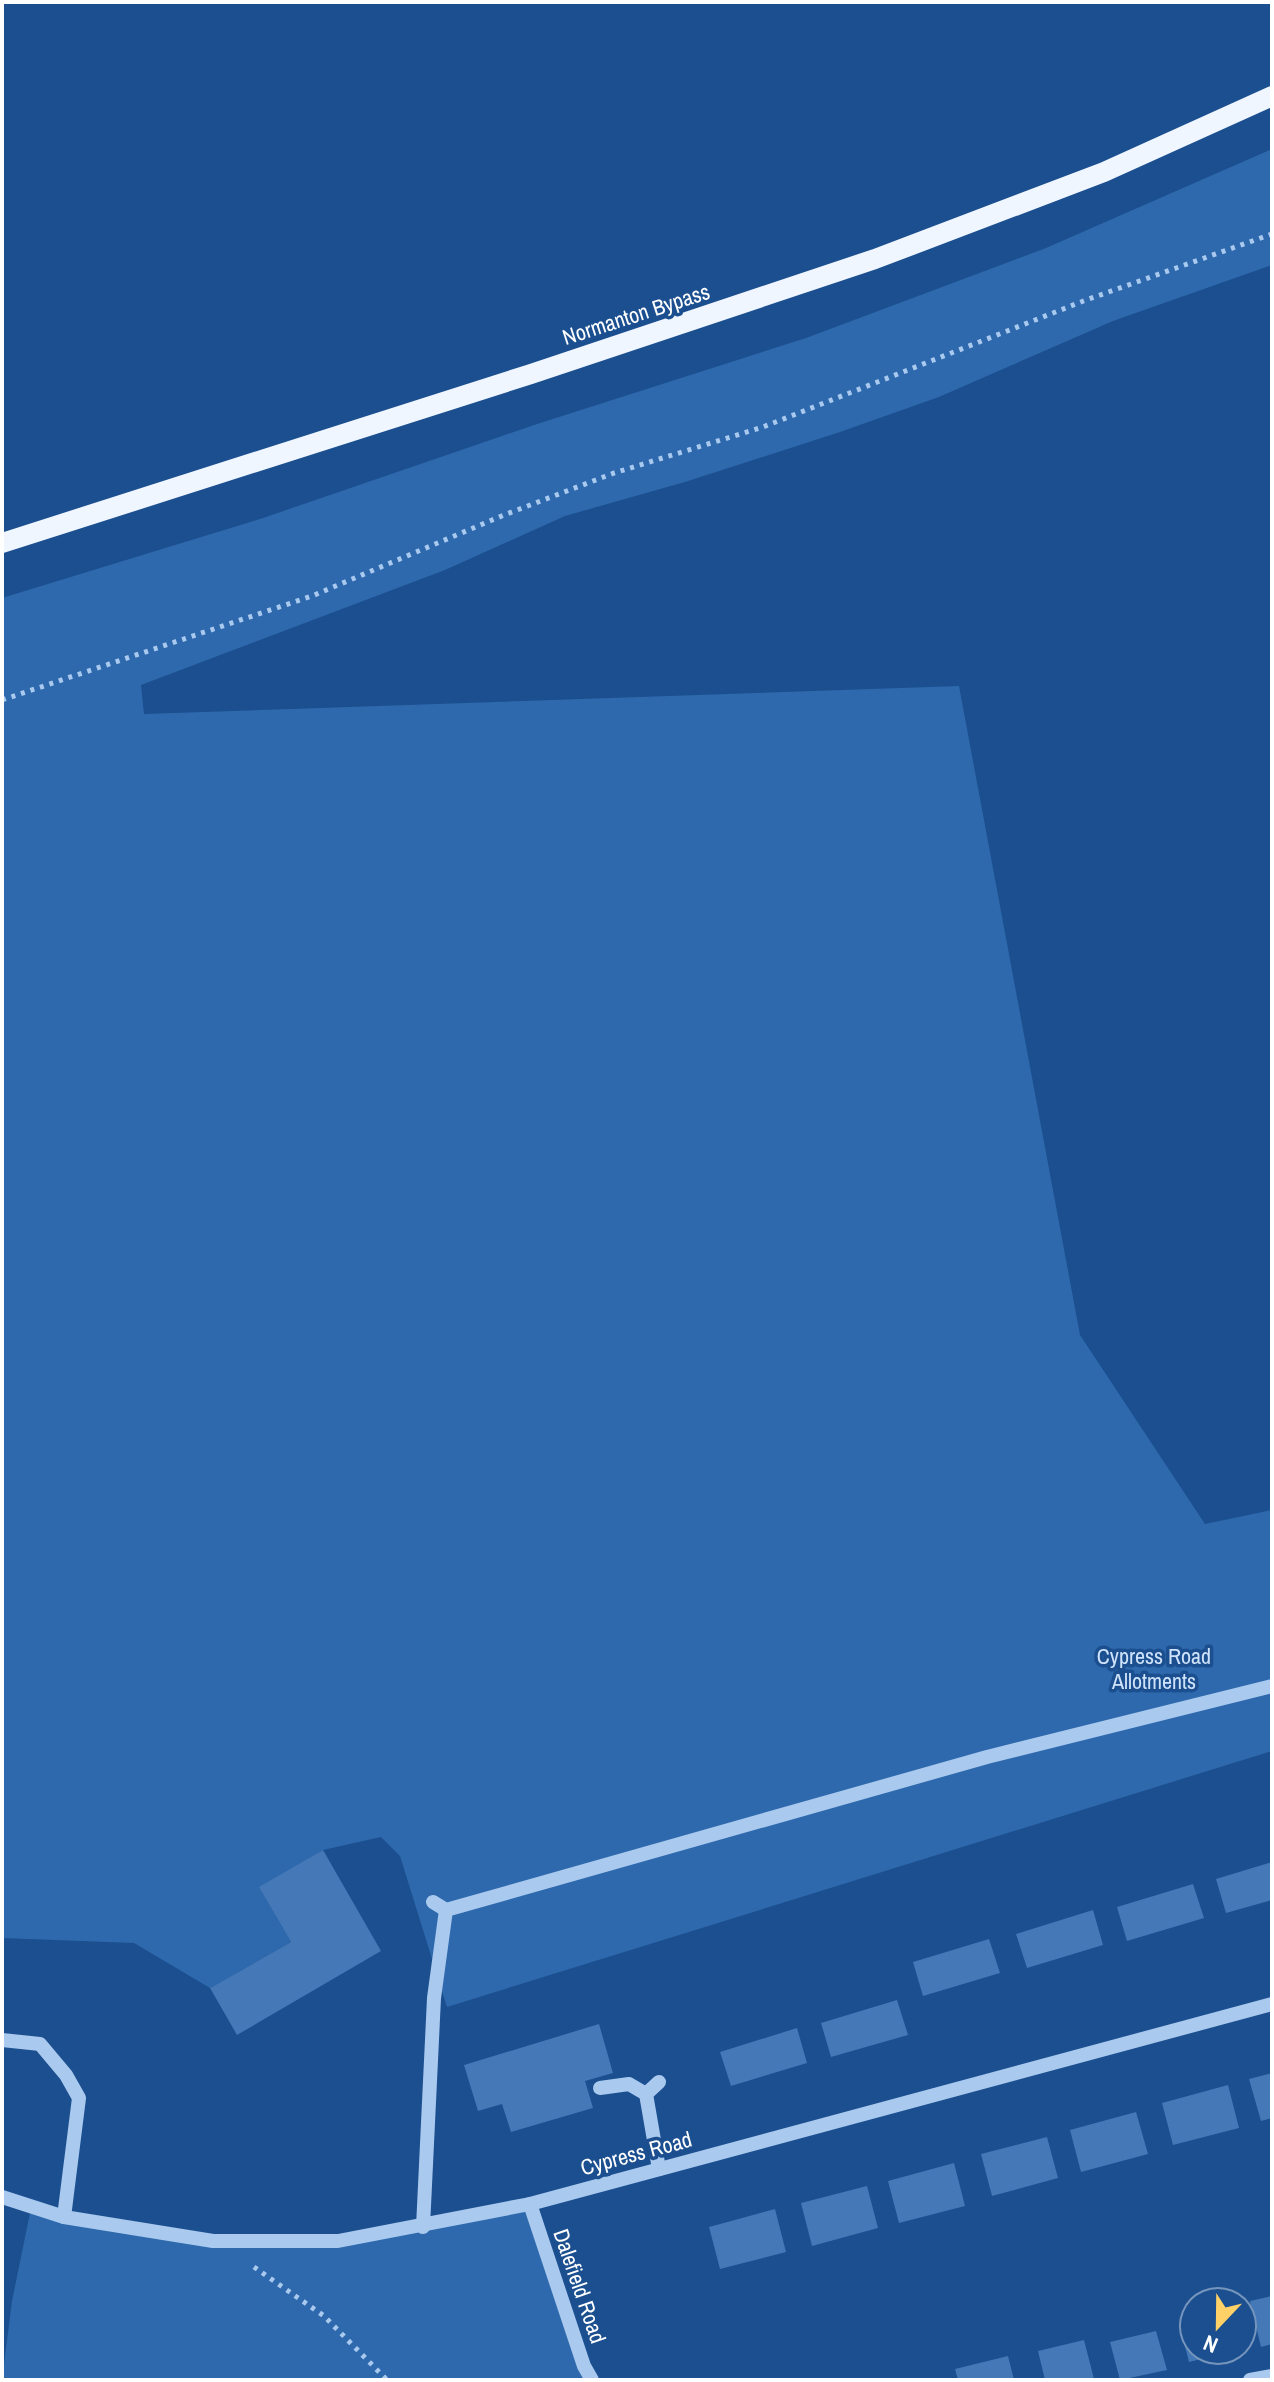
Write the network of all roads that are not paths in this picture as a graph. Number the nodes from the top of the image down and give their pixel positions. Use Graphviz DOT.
graph roads {
  1 [pos="1272,96"];
  2 [pos="2,543"];
  3 [pos="1272,1686"];
  4 [pos="433,1902"];
  5 [pos="446,1910"];
  6 [pos="1272,2004"];
  7 [pos="2,2040"];
  8 [pos="659,2082"];
  9 [pos="600,2088"];
  10 [pos="646,2094"];
  11 [pos="659,2169"];
  12 [pos="2,2197"];
  13 [pos="530,2204"];
  14 [pos="64,2217"];
  15 [pos="423,2227"];
  16 [pos="1272,2376"];
  17 [pos="592,2380"];
  18 [pos="1250,2380"];
  1 -- 2 [label="main road, Normanton Bypass"];
  3 -- 5 [label="street"];
  4 -- 5 [label="street"];
  5 -- 15 [label="street"];
  6 -- 11 [label="street, Cypress Road"];
  7 -- 14 [label="street"];
  8 -- 10 [label="street"];
  9 -- 10 [label="street"];
  10 -- 11 [label="street"];
  11 -- 13 [label="street, Cypress Road"];
  12 -- 14 [label="street, Cypress Road"];
  13 -- 15 [label="street, Cypress Road"];
  13 -- 17 [label="street, Dalefield Road"];
  14 -- 15 [label="street, Cypress Road"];
  16 -- 18 [label="street"];
}
